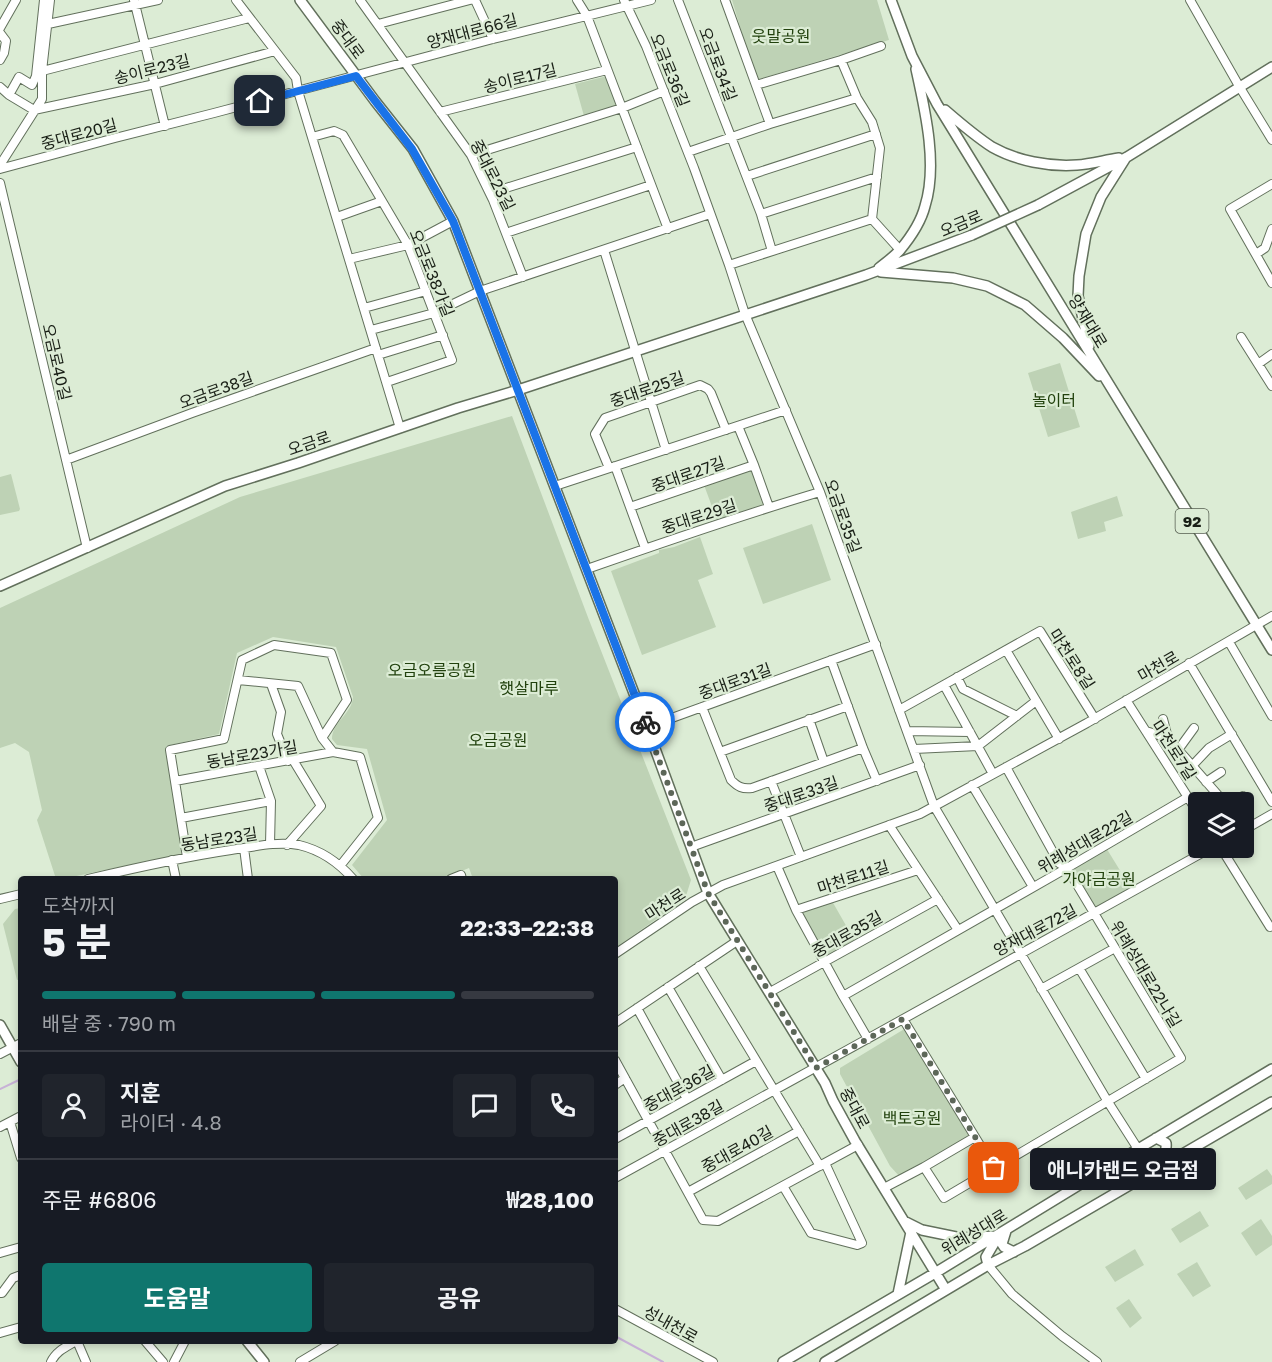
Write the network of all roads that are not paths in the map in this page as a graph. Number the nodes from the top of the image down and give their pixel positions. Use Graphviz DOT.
graph roads {
  1 [pos="16,0"];
  2 [pos="44,0"];
  3 [pos="50,0"];
  4 [pos="158,0"];
  5 [pos="236,0"];
  6 [pos="300,0"];
  7 [pos="371,0"];
  8 [pos="470,0"];
  9 [pos="475,0"];
  10 [pos="578,0"];
  11 [pos="651,0"];
  12 [pos="678,0"];
  13 [pos="725,0"];
  14 [pos="891,0"];
  15 [pos="1191,0"];
  16 [pos="360,1"];
  17 [pos="135,3"];
  18 [pos="626,3"];
  19 [pos="586,16"];
  20 [pos="249,18"];
  21 [pos="48,24"];
  22 [pos="378,24"];
  23 [pos="0,28"];
  24 [pos="0,33"];
  25 [pos="493,39"];
  26 [pos="145,44"];
  27 [pos="880,46"];
  28 [pos="275,51"];
  29 [pos="912,56"];
  30 [pos="0,60"];
  31 [pos="841,60"];
  32 [pos="405,63"];
  33 [pos="1272,67"];
  34 [pos="607,70"];
  35 [pos="42,71"];
  36 [pos="356,76"];
  37 [pos="155,84"];
  38 [pos="756,85"];
  39 [pos="1239,86"];
  40 [pos="0,87"];
  41 [pos="298,91"];
  42 [pos="664,91"];
  43 [pos="9,95"];
  44 [pos="856,98"];
  45 [pos="937,104"];
  46 [pos="622,108"];
  47 [pos="34,110"];
  48 [pos="440,112"];
  49 [pos="770,124"];
  50 [pos="165,126"];
  51 [pos="876,134"];
  52 [pos="312,137"];
  53 [pos="732,137"];
  54 [pos="1272,140"];
  55 [pos="637,147"];
  56 [pos="688,152"];
  57 [pos="471,155"];
  58 [pos="1127,156"];
  59 [pos="0,167"];
  60 [pos="747,176"];
  61 [pos="877,177"];
  62 [pos="0,183"];
  63 [pos="1272,184"];
  64 [pos="651,185"];
  65 [pos="489,193"];
  66 [pos="382,201"];
  67 [pos="711,214"];
  68 [pos="761,214"];
  69 [pos="337,217"];
  70 [pos="872,219"];
  71 [pos="453,221"];
  72 [pos="668,229"];
  73 [pos="1272,229"];
  74 [pos="506,233"];
  75 [pos="408,245"];
  76 [pos="604,250"];
  77 [pos="900,250"];
  78 [pos="772,251"];
  79 [pos="1256,254"];
  80 [pos="349,259"];
  81 [pos="729,265"];
  82 [pos="875,272"];
  83 [pos="523,277"];
  84 [pos="1272,283"];
  85 [pos="426,291"];
  86 [pos="480,291"];
  87 [pos="364,308"];
  88 [pos="434,314"];
  89 [pos="745,314"];
  90 [pos="371,330"];
  91 [pos="443,335"];
  92 [pos="1241,337"];
  93 [pos="377,351"];
  94 [pos="635,351"];
  95 [pos="1090,354"];
  96 [pos="1272,354"];
  97 [pos="1258,364"];
  98 [pos="387,382"];
  99 [pos="1272,386"];
  100 [pos="518,390"];
  101 [pos="1113,391"];
  102 [pos="650,402"];
  103 [pos="786,410"];
  104 [pos="738,426"];
  105 [pos="400,428"];
  106 [pos="726,430"];
  107 [pos="666,450"];
  108 [pos="66,460"];
  109 [pos="754,465"];
  110 [pos="612,467"];
  111 [pos="555,486"];
  112 [pos="820,492"];
  113 [pos="630,507"];
  114 [pos="769,507"];
  115 [pos="87,548"];
  116 [pos="645,548"];
  117 [pos="587,569"];
  118 [pos="0,586"];
  119 [pos="1272,616"];
  120 [pos="1257,626"];
  121 [pos="1228,642"];
  122 [pos="876,644"];
  123 [pos="1006,650"];
  124 [pos="1272,650"];
  125 [pos="831,660"];
  126 [pos="1189,663"];
  127 [pos="957,678"];
  128 [pos="238,680"];
  129 [pos="271,684"];
  130 [pos="944,685"];
  131 [pos="1126,700"];
  132 [pos="1036,701"];
  133 [pos="848,706"];
  134 [pos="702,707"];
  135 [pos="899,710"];
  136 [pos="1017,716"];
  137 [pos="1272,716"];
  138 [pos="809,719"];
  139 [pos="1095,719"];
  140 [pos="1163,719"];
  141 [pos="647,727"];
  142 [pos="1194,728"];
  143 [pos="907,731"];
  144 [pos="1146,731"];
  145 [pos="970,732"];
  146 [pos="1232,735"];
  147 [pos="322,738"];
  148 [pos="1168,738"];
  149 [pos="1059,739"];
  150 [pos="978,746"];
  151 [pos="863,748"];
  152 [pos="914,749"];
  153 [pos="1178,750"];
  154 [pos="333,752"];
  155 [pos="720,752"];
  156 [pos="291,760"];
  157 [pos="824,762"];
  158 [pos="920,765"];
  159 [pos="259,766"];
  160 [pos="1192,766"];
  161 [pos="1006,767"];
  162 [pos="1221,772"];
  163 [pos="993,774"];
  164 [pos="175,781"];
  165 [pos="771,782"];
  166 [pos="877,782"];
  167 [pos="1206,782"];
  168 [pos="972,785"];
  169 [pos="1215,792"];
  170 [pos="1188,797"];
  171 [pos="1272,800"];
  172 [pos="271,801"];
  173 [pos="934,806"];
  174 [pos="784,814"];
  175 [pos="1272,814"];
  176 [pos="181,818"];
  177 [pos="1254,823"];
  178 [pos="889,825"];
  179 [pos="270,844"];
  180 [pos="286,845"];
  181 [pos="691,847"];
  182 [pos="244,848"];
  183 [pos="187,857"];
  184 [pos="801,857"];
  185 [pos="1193,858"];
  186 [pos="1227,858"];
  187 [pos="172,860"];
  188 [pos="340,866"];
  189 [pos="777,866"];
  190 [pos="1067,868"];
  191 [pos="918,870"];
  192 [pos="110,876"];
  193 [pos="175,876"];
  194 [pos="248,876"];
  195 [pos="349,876"];
  196 [pos="1033,887"];
  197 [pos="708,893"];
  198 [pos="18,895"];
  199 [pos="0,898"];
  200 [pos="938,899"];
  201 [pos="995,909"];
  202 [pos="796,910"];
  203 [pos="1093,914"];
  204 [pos="1270,927"];
  205 [pos="958,930"];
  206 [pos="738,941"];
  207 [pos="1115,948"];
  208 [pos="618,952"];
  209 [pos="1020,953"];
  210 [pos="824,962"];
  211 [pos="699,966"];
  212 [pos="1079,968"];
  213 [pos="668,987"];
  214 [pos="1041,989"];
  215 [pos="770,992"];
  216 [pos="843,996"];
  217 [pos="637,1008"];
  218 [pos="903,1019"];
  219 [pos="618,1021"];
  220 [pos="0,1026"];
  221 [pos="868,1038"];
  222 [pos="17,1046"];
  223 [pos="0,1054"];
  224 [pos="756,1061"];
  225 [pos="618,1065"];
  226 [pos="816,1068"];
  227 [pos="1272,1069"];
  228 [pos="625,1078"];
  229 [pos="1146,1079"];
  230 [pos="722,1080"];
  231 [pos="618,1083"];
  232 [pos="775,1091"];
  233 [pos="687,1099"];
  234 [pos="1108,1102"];
  235 [pos="1272,1102"];
  236 [pos="18,1118"];
  237 [pos="649,1120"];
  238 [pos="10,1122"];
  239 [pos="0,1127"];
  240 [pos="799,1131"];
  241 [pos="618,1137"];
  242 [pos="975,1137"];
  243 [pos="1156,1138"];
  244 [pos="858,1145"];
  245 [pos="18,1148"];
  246 [pos="1138,1149"];
  247 [pos="666,1150"];
  248 [pos="822,1164"];
  249 [pos="924,1167"];
  250 [pos="994,1168"];
  251 [pos="1159,1168"];
  252 [pos="618,1176"];
  253 [pos="783,1186"];
  254 [pos="884,1188"];
  255 [pos="688,1192"];
  256 [pos="904,1221"];
  257 [pos="911,1232"];
  258 [pos="1002,1233"];
  259 [pos="18,1248"];
  260 [pos="1014,1252"];
  261 [pos="0,1253"];
  262 [pos="988,1265"];
  263 [pos="935,1273"];
  264 [pos="18,1276"];
  265 [pos="945,1290"];
  266 [pos="0,1293"];
  267 [pos="898,1294"];
  268 [pos="618,1311"];
  269 [pos="18,1328"];
  270 [pos="0,1333"];
  271 [pos="71,1344"];
  272 [pos="77,1344"];
  273 [pos="152,1344"];
  274 [pos="183,1344"];
  275 [pos="249,1344"];
  276 [pos="328,1344"];
  277 [pos="51,1362"];
  278 [pos="86,1362"];
  279 [pos="163,1362"];
  280 [pos="174,1362"];
  281 [pos="264,1362"];
  282 [pos="300,1362"];
  283 [pos="713,1362"];
  284 [pos="783,1362"];
  285 [pos="825,1362"];
  286 [pos="1097,1362"];
  1 -- 23 [label="street"];
  2 -- 43 [label="street"];
  3 -- 21 [label="street"];
  4 -- 17 [label="street"];
  5 -- 20 [label="street"];
  6 -- 36 [label="main road, 중대로"];
  7 -- 16 [label="street"];
  8 -- 22 [label="street"];
  9 -- 25 [label="street"];
  10 -- 19 [label="street"];
  11 -- 18 [label="street, 양재대로66길"];
  12 -- 53 [label="street, 오금로34길"];
  13 -- 38 [label="street"];
  14 -- 29 [label="main road, 양재대로 / 92"];
  15 -- 39 [label="street"];
  16 -- 22 [label="street"];
  17 -- 21 [label="street"];
  17 -- 26 [label="street"];
  18 -- 19 [label="street, 양재대로66길"];
  18 -- 42 [label="street, 오금로36길"];
  19 -- 25 [label="street, 양재대로66길"];
  19 -- 34 [label="street"];
  20 -- 26 [label="street, 송이로23길"];
  20 -- 28 [label="street"];
  21 -- 35 [label="street"];
  22 -- 32 [label="street"];
  24 -- 30 [label="street"];
  25 -- 32 [label="street, 양재대로66길"];
  26 -- 35 [label="street, 송이로23길"];
  26 -- 37 [label="street"];
  27 -- 31 [label="street"];
  28 -- 37 [label="street, 송이로23길"];
  28 -- 41 [label="street"];
  29 -- 45 [label="main road, 양재대로 / 92"];
  29 -- 77 [label="main road"];
  31 -- 38 [label="street"];
  31 -- 44 [label="street"];
  32 -- 36 [label="street, 양재대로66길"];
  32 -- 48 [label="street, 중대로23길"];
  33 -- 39 [label="main road, 오금로"];
  34 -- 46 [label="street"];
  34 -- 48 [label="street, 송이로17길"];
  35 -- 47 [label="street"];
  36 -- 41 [label="street, 중대로20길"];
  36 -- 71 [label="main road, 중대로"];
  37 -- 47 [label="street, 송이로23길"];
  37 -- 50 [label="street"];
  38 -- 49 [label="street"];
  39 -- 54 [label="street"];
  39 -- 58 [label="main road, 오금로"];
  40 -- 43 [label="street"];
  41 -- 50 [label="street, 중대로20길"];
  41 -- 52 [label="street"];
  42 -- 46 [label="street"];
  42 -- 56 [label="street, 오금로36길"];
  43 -- 47 [label="street"];
  44 -- 49 [label="street"];
  44 -- 51 [label="street"];
  45 -- 58 [label="main road"];
  45 -- 95 [label="main road, 양재대로 / 92"];
  46 -- 55 [label="street"];
  46 -- 57 [label="street"];
  47 -- 59 [label="street"];
  48 -- 57 [label="street, 중대로23길"];
  49 -- 53 [label="street"];
  50 -- 59 [label="street, 중대로20길"];
  51 -- 60 [label="street"];
  51 -- 61 [label="street"];
  52 -- 66 [label="street, 오금로38가길"];
  52 -- 69 [label="street"];
  53 -- 56 [label="street"];
  53 -- 60 [label="street, 오금로34길"];
  55 -- 64 [label="street"];
  55 -- 65 [label="street"];
  56 -- 67 [label="street, 오금로36길"];
  57 -- 65 [label="street, 중대로23길"];
  58 -- 82 [label="main road, 오금로, bridge"];
  58 -- 95 [label="main road"];
  60 -- 68 [label="street, 오금로34길"];
  61 -- 68 [label="street"];
  61 -- 70 [label="street"];
  62 -- 108 [label="street, 오금로40길"];
  63 -- 79 [label="street"];
  64 -- 72 [label="street"];
  64 -- 74 [label="street"];
  65 -- 74 [label="street, 중대로23길"];
  66 -- 69 [label="street"];
  66 -- 75 [label="street, 오금로38가길"];
  67 -- 72 [label="street"];
  67 -- 81 [label="street, 오금로36길"];
  68 -- 78 [label="street, 오금로34길"];
  69 -- 80 [label="street"];
  70 -- 77 [label="street"];
  70 -- 78 [label="street"];
  71 -- 75 [label="street"];
  71 -- 86 [label="main road, 중대로"];
  72 -- 76 [label="street"];
  73 -- 79 [label="street"];
  74 -- 83 [label="street, 중대로23길"];
  75 -- 80 [label="street"];
  75 -- 85 [label="street, 오금로38가길"];
  76 -- 83 [label="street"];
  76 -- 94 [label="street"];
  77 -- 82 [label="main road"];
  78 -- 81 [label="street"];
  79 -- 84 [label="street"];
  80 -- 87 [label="street"];
  81 -- 89 [label="street, 오금로36길"];
  82 -- 89 [label="main road, 오금로"];
  82 -- 101 [label="main road"];
  83 -- 86 [label="street"];
  85 -- 87 [label="street"];
  85 -- 88 [label="street, 오금로38가길"];
  86 -- 88 [label="street"];
  86 -- 100 [label="main road, 중대로"];
  87 -- 90 [label="street"];
  88 -- 90 [label="street"];
  88 -- 91 [label="street, 오금로38가길"];
  89 -- 94 [label="main road, 오금로"];
  89 -- 103 [label="street, 오금로35길"];
  90 -- 93 [label="street"];
  91 -- 93 [label="street, 오금로38길"];
  91 -- 98 [label="street, 오금로38가길"];
  92 -- 97 [label="street"];
  93 -- 98 [label="street"];
  93 -- 108 [label="street, 오금로38길"];
  94 -- 100 [label="main road, 오금로"];
  94 -- 102 [label="street"];
  95 -- 101 [label="main road, 양재대로 / 92"];
  96 -- 97 [label="street"];
  97 -- 99 [label="street"];
  98 -- 105 [label="street"];
  100 -- 105 [label="main road, 오금로"];
  100 -- 111 [label="main road, 중대로"];
  101 -- 120 [label="main road, 양재대로 / 92"];
  102 -- 106 [label="street, 중대로25길"];
  102 -- 107 [label="street"];
  102 -- 110 [label="street, 중대로25길"];
  103 -- 104 [label="street"];
  103 -- 112 [label="street, 오금로35길"];
  104 -- 106 [label="street"];
  104 -- 109 [label="street"];
  105 -- 115 [label="main road, 오금로"];
  106 -- 107 [label="street"];
  107 -- 110 [label="street"];
  108 -- 115 [label="street, 오금로40길"];
  109 -- 113 [label="street, 중대로27길"];
  109 -- 114 [label="street"];
  110 -- 111 [label="street"];
  110 -- 113 [label="street, 중대로25길"];
  111 -- 117 [label="main road, 중대로"];
  112 -- 114 [label="street, 중대로29길"];
  112 -- 122 [label="street, 오금로35길"];
  113 -- 116 [label="street, 중대로25길"];
  114 -- 116 [label="street, 중대로29길"];
  115 -- 118 [label="main road, 오금로"];
  116 -- 117 [label="street, 중대로29길"];
  117 -- 141 [label="main road, 중대로"];
  119 -- 120 [label="street, 마천로"];
  120 -- 121 [label="street, 마천로"];
  120 -- 124 [label="main road, 양재대로 / 92"];
  121 -- 126 [label="street, 마천로"];
  121 -- 137 [label="street"];
  122 -- 125 [label="street, 중대로31길"];
  122 -- 135 [label="street, 오금로35길"];
  123 -- 127 [label="street, 마천로8길"];
  123 -- 132 [label="street"];
  123 -- 139 [label="street, 마천로8길"];
  125 -- 133 [label="street"];
  125 -- 134 [label="street, 중대로31길"];
  126 -- 131 [label="street, 마천로"];
  126 -- 146 [label="street"];
  127 -- 130 [label="street, 마천로8길"];
  127 -- 136 [label="street"];
  128 -- 129 [label="street, 동남로23가길"];
  128 -- 147 [label="street, 동남로23가길"];
  128 -- 164 [label="street, 동남로23가길"];
  129 -- 147 [label="street, 동남로23가길"];
  129 -- 156 [label="street"];
  130 -- 135 [label="street, 마천로8길"];
  130 -- 145 [label="street"];
  131 -- 139 [label="street, 마천로"];
  131 -- 144 [label="street, 마천로7길"];
  132 -- 136 [label="street"];
  132 -- 149 [label="street"];
  133 -- 138 [label="street"];
  133 -- 151 [label="street"];
  134 -- 141 [label="street, 중대로31길"];
  134 -- 155 [label="street"];
  135 -- 143 [label="street, 오금로35길"];
  136 -- 150 [label="street"];
  138 -- 155 [label="street"];
  138 -- 157 [label="street"];
  139 -- 149 [label="street, 마천로"];
  140 -- 148 [label="street"];
  141 -- 181 [label="main road, 중대로"];
  142 -- 153 [label="street"];
  143 -- 145 [label="street"];
  143 -- 152 [label="street, 오금로35길"];
  144 -- 148 [label="street"];
  144 -- 170 [label="street, 마천로7길"];
  145 -- 150 [label="street"];
  146 -- 160 [label="street"];
  146 -- 171 [label="street"];
  147 -- 154 [label="street, 동남로23가길"];
  148 -- 153 [label="street"];
  149 -- 161 [label="street, 마천로"];
  150 -- 152 [label="street"];
  150 -- 163 [label="street"];
  151 -- 157 [label="street"];
  151 -- 166 [label="street"];
  152 -- 158 [label="street, 오금로35길"];
  153 -- 160 [label="street"];
  154 -- 156 [label="street, 동남로23가길"];
  154 -- 188 [label="street, 동남로23가길"];
  155 -- 165 [label="street"];
  156 -- 159 [label="street, 동남로23가길"];
  156 -- 180 [label="street"];
  157 -- 165 [label="street"];
  158 -- 166 [label="street, 중대로33길"];
  158 -- 173 [label="street, 오금로35길"];
  159 -- 164 [label="street, 동남로23가길"];
  159 -- 172 [label="street, 동남로23길"];
  160 -- 167 [label="street"];
  161 -- 163 [label="street, 마천로"];
  161 -- 190 [label="street"];
  162 -- 167 [label="street"];
  163 -- 168 [label="street, 마천로"];
  164 -- 176 [label="street, 동남로23가길"];
  165 -- 174 [label="street"];
  166 -- 174 [label="street, 중대로33길"];
  167 -- 169 [label="street"];
  168 -- 173 [label="street, 마천로"];
  168 -- 196 [label="street"];
  170 -- 190 [label="street, 위례성대로22길"];
  172 -- 176 [label="street"];
  172 -- 179 [label="street, 동남로23길"];
  173 -- 178 [label="street, 마천로"];
  173 -- 201 [label="street"];
  174 -- 181 [label="street, 중대로33길"];
  174 -- 184 [label="street"];
  175 -- 177 [label="street"];
  176 -- 183 [label="street, 동남로23가길"];
  178 -- 184 [label="street, 마천로"];
  178 -- 191 [label="street"];
  179 -- 180 [label="street, 동남로23길"];
  179 -- 182 [label="street, 동남로23길"];
  180 -- 188 [label="street, 동남로23길"];
  181 -- 197 [label="main road, 중대로"];
  182 -- 183 [label="street, 동남로23길"];
  182 -- 194 [label="street"];
  183 -- 187 [label="street, 동남로23길"];
  184 -- 189 [label="street, 마천로"];
  185 -- 203 [label="street, 양재대로72길"];
  186 -- 204 [label="street"];
  187 -- 192 [label="street, 동남로23길"];
  187 -- 193 [label="street, 동남로23길"];
  188 -- 195 [label="street, 동남로23길"];
  189 -- 197 [label="street, 마천로"];
  189 -- 202 [label="street"];
  190 -- 196 [label="street, 위례성대로22길"];
  190 -- 203 [label="street, 위례성대로22나길"];
  191 -- 200 [label="street"];
  191 -- 202 [label="street, 마천로11길"];
  196 -- 201 [label="street, 위례성대로22길"];
  197 -- 206 [label="main road, 중대로"];
  197 -- 208 [label="street, 마천로"];
  198 -- 199 [label="street"];
  200 -- 205 [label="street"];
  200 -- 210 [label="street, 중대로35길"];
  201 -- 205 [label="street, 위례성대로22길"];
  201 -- 209 [label="street"];
  202 -- 210 [label="street"];
  203 -- 207 [label="street, 위례성대로22나길"];
  203 -- 209 [label="street, 양재대로72길"];
  205 -- 216 [label="street, 위례성대로22길"];
  206 -- 211 [label="street"];
  206 -- 215 [label="main road, 중대로"];
  207 -- 212 [label="street"];
  207 -- 229 [label="street, 위례성대로22나길"];
  209 -- 214 [label="street"];
  209 -- 218 [label="street, 양재대로72길"];
  210 -- 215 [label="street, 중대로35길"];
  210 -- 216 [label="street"];
  211 -- 213 [label="street"];
  211 -- 224 [label="street"];
  212 -- 214 [label="street"];
  212 -- 229 [label="street"];
  213 -- 217 [label="street"];
  213 -- 230 [label="street"];
  214 -- 234 [label="street"];
  215 -- 226 [label="main road, 중대로"];
  216 -- 221 [label="street"];
  217 -- 219 [label="street"];
  217 -- 233 [label="street"];
  218 -- 221 [label="street, 양재대로72길"];
  218 -- 242 [label="street"];
  220 -- 222 [label="main road"];
  221 -- 226 [label="street, 양재대로72길"];
  222 -- 223 [label="street"];
  224 -- 230 [label="street, 중대로36길"];
  224 -- 232 [label="street"];
  225 -- 228 [label="street, 중대로40길"];
  226 -- 232 [label="street, 중대로38길"];
  226 -- 244 [label="main road, 중대로"];
  227 -- 243 [label="main road, 위례성대로"];
  228 -- 231 [label="street"];
  228 -- 237 [label="street, 중대로40길"];
  229 -- 234 [label="street, 위례성대로22나길"];
  230 -- 233 [label="street, 중대로36길"];
  232 -- 240 [label="street"];
  232 -- 247 [label="street, 중대로38길"];
  233 -- 237 [label="street, 중대로36길"];
  234 -- 246 [label="street"];
  234 -- 250 [label="street, 위례성대로22나길"];
  235 -- 251 [label="main road"];
  236 -- 238 [label="street"];
  237 -- 241 [label="street, 중대로36길"];
  237 -- 247 [label="street, 중대로40길"];
  238 -- 239 [label="street"];
  238 -- 245 [label="street"];
  240 -- 248 [label="street"];
  240 -- 255 [label="street, 중대로40길"];
  242 -- 249 [label="street"];
  242 -- 250 [label="street"];
  243 -- 246 [label="main road, 위례성대로"];
  243 -- 251 [label="main road"];
  244 -- 248 [label="street, 중대로40길"];
  244 -- 254 [label="main road, 중대로"];
  246 -- 258 [label="main road, 위례성대로"];
  247 -- 252 [label="street, 중대로38길"];
  247 -- 255 [label="street, 중대로40길"];
  248 -- 253 [label="street, 중대로40길"];
  248 -- 253 [label="street"];
  249 -- 250 [label="street, 위례성대로22나길"];
  249 -- 254 [label="street"];
  251 -- 260 [label="main road"];
  253 -- 255 [label="street, 중대로40길"];
  254 -- 256 [label="main road, 중대로"];
  256 -- 257 [label="main road, 중대로"];
  256 -- 258 [label="main road"];
  257 -- 263 [label="main road, 중대로"];
  257 -- 267 [label="main road"];
  258 -- 260 [label="main road"];
  258 -- 262 [label="main road"];
  258 -- 263 [label="main road, 위례성대로"];
  259 -- 261 [label="street"];
  260 -- 262 [label="main road"];
  262 -- 265 [label="main road"];
  262 -- 286 [label="street"];
  263 -- 265 [label="main road, 중대로"];
  263 -- 267 [label="main road, 위례성대로"];
  264 -- 266 [label="street"];
  265 -- 285 [label="main road"];
  267 -- 284 [label="main road, 위례성대로"];
  268 -- 283 [label="street, 성내천로"];
  269 -- 270 [label="street"];
  271 -- 277 [label="street"];
  272 -- 278 [label="street"];
  273 -- 279 [label="street"];
  274 -- 280 [label="street"];
  275 -- 281 [label="main road"];
  276 -- 282 [label="street"];
}
